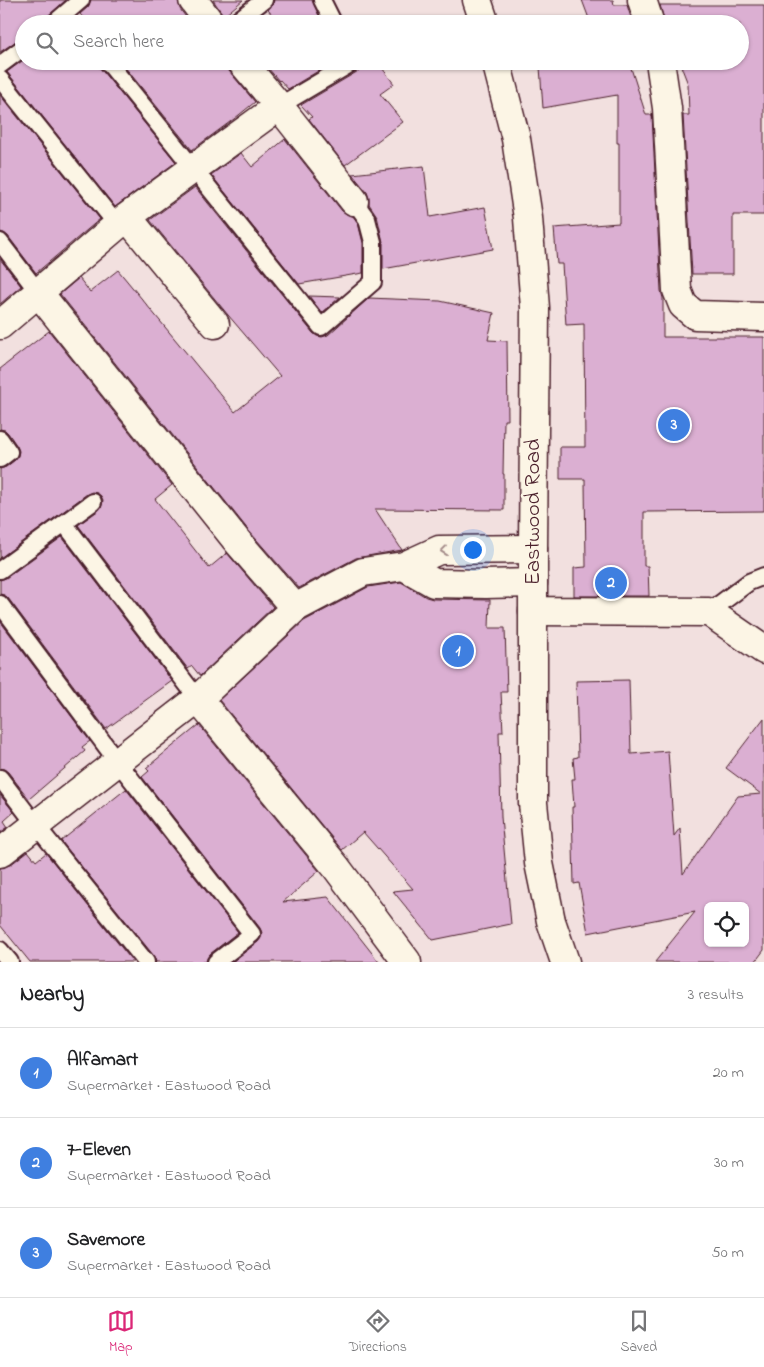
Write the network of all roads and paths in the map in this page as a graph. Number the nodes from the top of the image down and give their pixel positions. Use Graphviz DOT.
graph roads {
  1 [pos="81,0"];
  2 [pos="193,0"];
  3 [pos="264,0"];
  4 [pos="322,0"];
  5 [pos="477,0"];
  6 [pos="642,0"];
  7 [pos="74,15"];
  8 [pos="204,15"];
  9 [pos="245,15"];
  10 [pos="330,15"];
  11 [pos="482,15"];
  12 [pos="647,15"];
  13 [pos="15,53"];
  14 [pos="0,65"];
  15 [pos="114,70"];
  16 [pos="249,70"];
  17 [pos="340,70"];
  18 [pos="498,70"];
  19 [pos="661,70"];
  20 [pos="0,79"];
  21 [pos="279,106"];
  22 [pos="194,170"];
  23 [pos="354,200"];
  24 [pos="122,221"];
  25 [pos="0,242"];
  26 [pos="38,292"];
  27 [pos="764,317"];
  28 [pos="216,324"];
  29 [pos="0,325"];
  30 [pos="0,439"];
  31 [pos="0,459"];
  32 [pos="92,502"];
  33 [pos="64,523"];
  34 [pos="533,549"];
  35 [pos="404,566"];
  36 [pos="0,570"];
  37 [pos="763,577"];
  38 [pos="533,583"];
  39 [pos="0,604"];
  40 [pos="295,608"];
  41 [pos="533,611"];
  42 [pos="709,612"];
  43 [pos="764,650"];
  44 [pos="198,699"];
  45 [pos="117,761"];
  46 [pos="0,778"];
  47 [pos="35,824"];
  48 [pos="0,853"];
  49 [pos="0,950"];
  50 [pos="10,962"];
  51 [pos="146,962"];
  52 [pos="216,962"];
  53 [pos="407,962"];
  54 [pos="565,962"];
  1 -- 7 [label="lane"];
  2 -- 8 [label="street"];
  3 -- 9 [label="lane"];
  4 -- 10 [label="lane"];
  5 -- 11 [label="street"];
  6 -- 12 [label="street"];
  13 -- 14 [label="lane"];
  15 -- 22 [label="lane"];
  16 -- 21 [label="street"];
  17 -- 21 [label="lane"];
  18 -- 34 [label="street, Eastwood Road"];
  19 -- 27 [label="street"];
  20 -- 24 [label="lane"];
  21 -- 22 [label="street"];
  21 -- 23 [label="street"];
  22 -- 23 [label="lane"];
  22 -- 24 [label="street"];
  24 -- 26 [label="street"];
  24 -- 28 [label="street"];
  25 -- 26 [label="lane"];
  26 -- 29 [label="street"];
  26 -- 40 [label="street"];
  30 -- 31 [label="lane"];
  32 -- 33 [label="lane"];
  33 -- 36 [label="lane"];
  33 -- 44 [label="lane"];
  34 -- 35 [label="street, one-way"];
  34 -- 38 [label="street, Eastwood Road"];
  35 -- 38 [label="street"];
  35 -- 40 [label="street"];
  37 -- 42 [label="lane"];
  38 -- 41 [label="street, Eastwood Road"];
  39 -- 45 [label="lane"];
  40 -- 44 [label="street"];
  41 -- 42 [label="street"];
  41 -- 54 [label="street, Eastwood Road"];
  42 -- 43 [label="street"];
  44 -- 45 [label="street"];
  44 -- 53 [label="street"];
  45 -- 47 [label="street"];
  45 -- 52 [label="lane"];
  46 -- 47 [label="lane"];
  47 -- 48 [label="street"];
  47 -- 51 [label="lane"];
  49 -- 50 [label="lane"];
}
